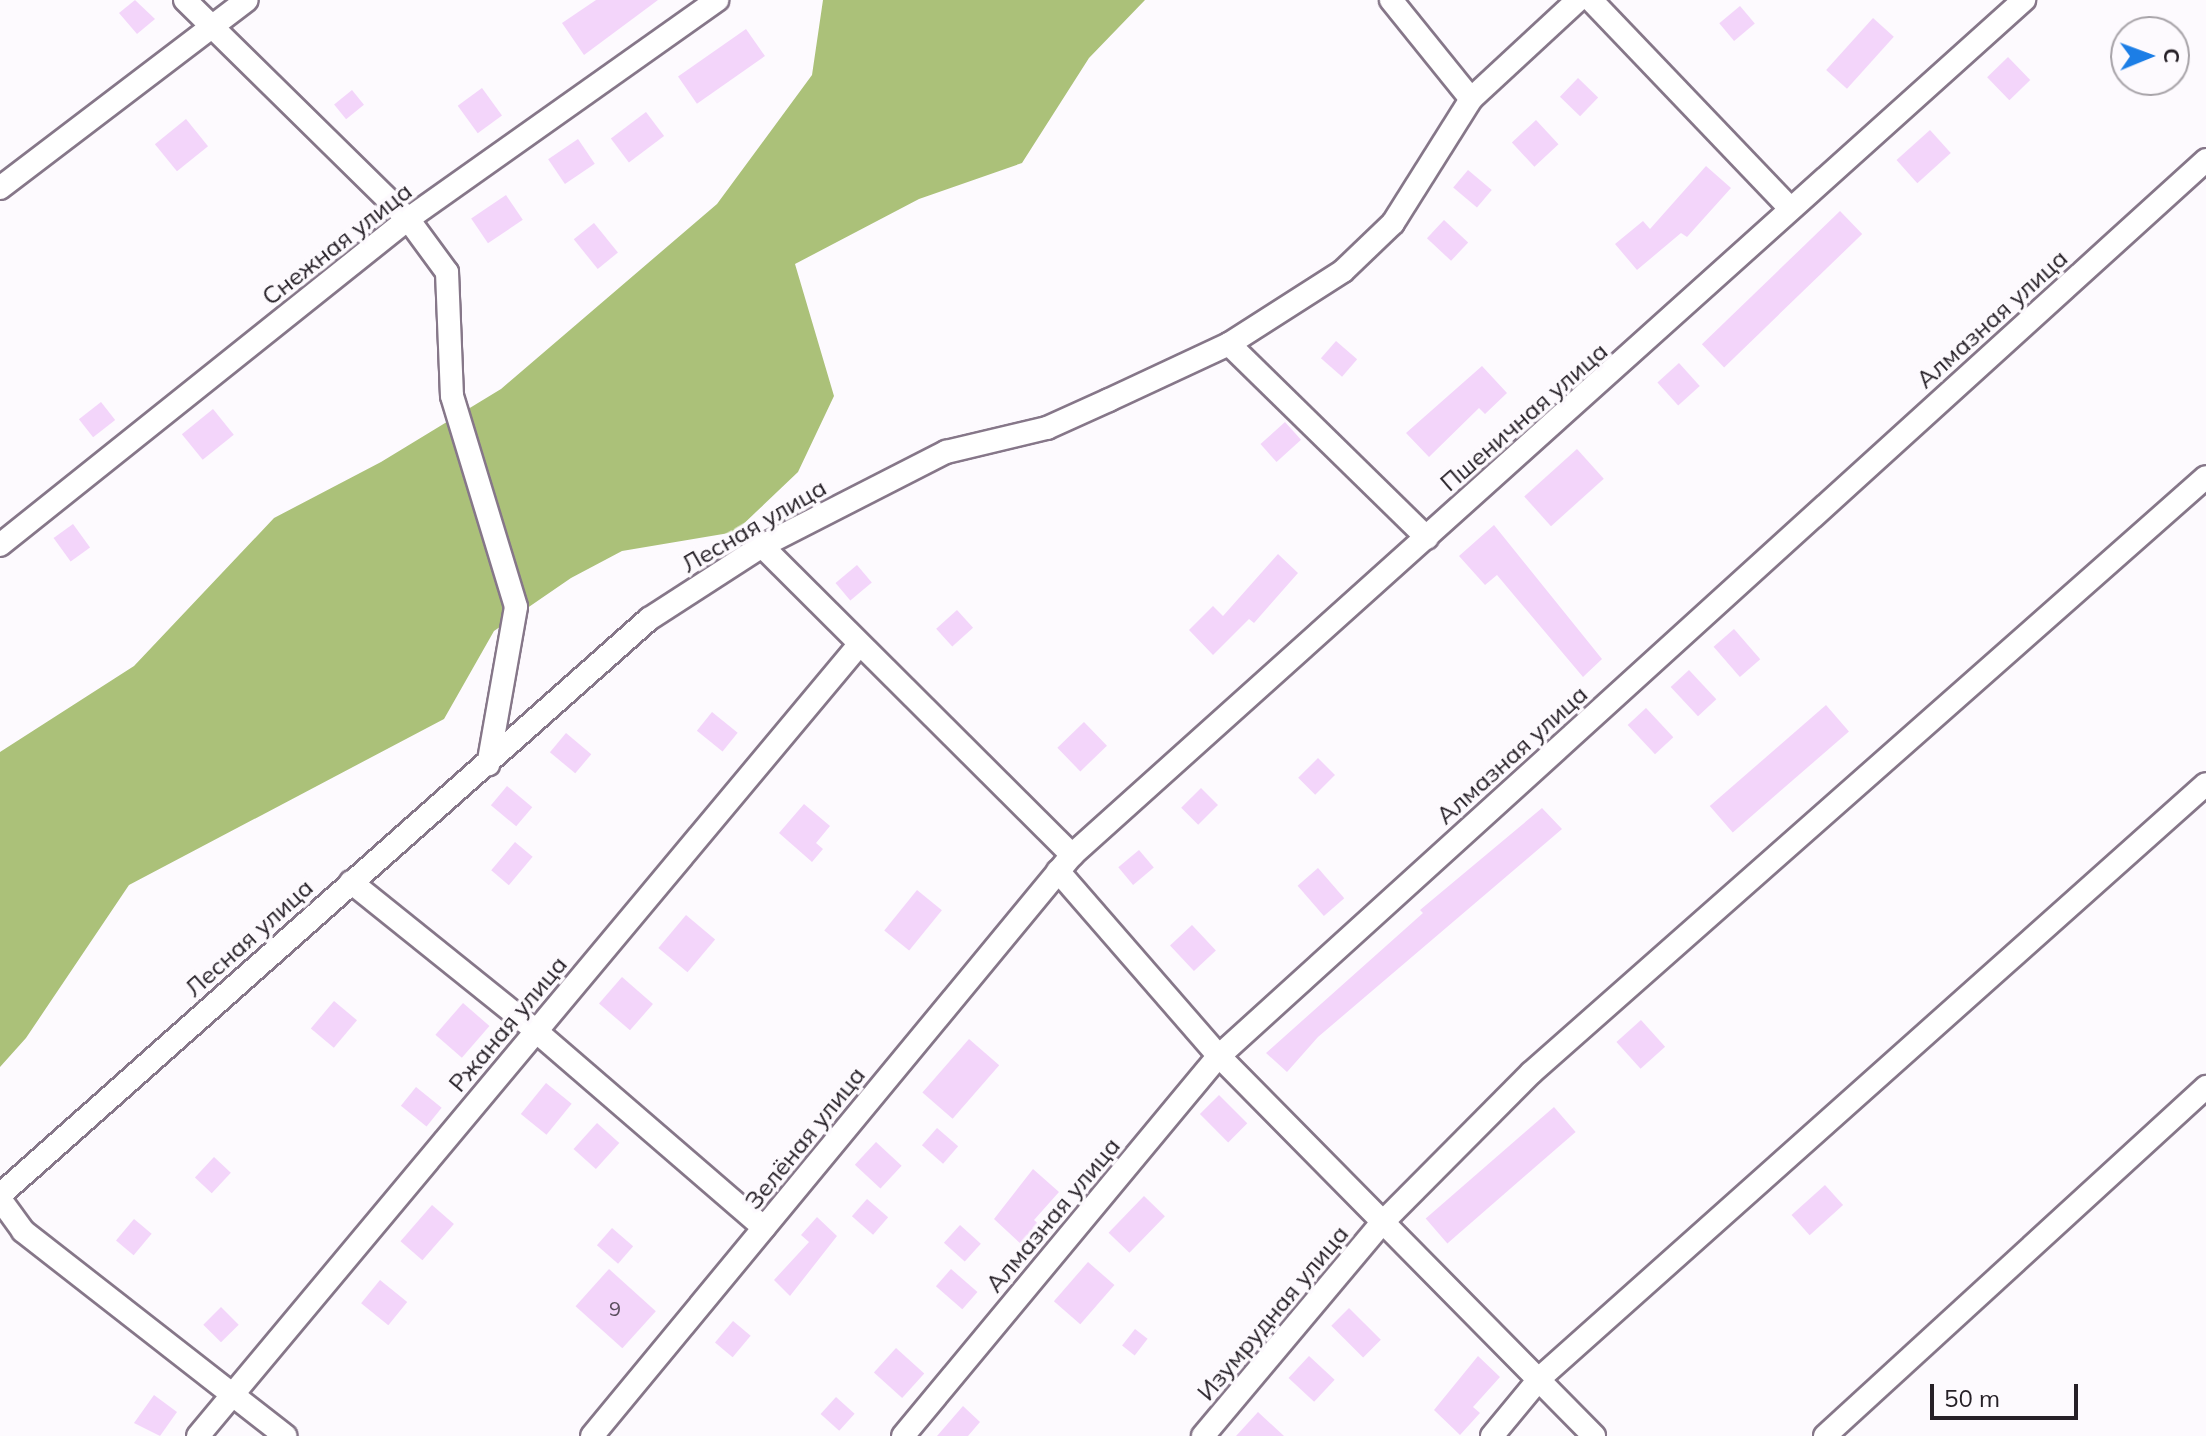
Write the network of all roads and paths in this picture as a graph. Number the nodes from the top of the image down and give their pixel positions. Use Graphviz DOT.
graph roads {
  1 [pos="185,0"];
  2 [pos="247,0"];
  3 [pos="717,0"];
  4 [pos="1391,0"];
  5 [pos="1578,0"];
  6 [pos="1591,0"];
  7 [pos="2024,0"];
  8 [pos="210,27"];
  9 [pos="1471,99"];
  10 [pos="2206,160"];
  11 [pos="0,188"];
  12 [pos="1790,208"];
  13 [pos="408,219"];
  14 [pos="1229,344"];
  15 [pos="2206,477"];
  16 [pos="1427,538"];
  17 [pos="0,545"];
  18 [pos="762,546"];
  19 [pos="858,646"];
  20 [pos="488,765"];
  21 [pos="2206,784"];
  22 [pos="1065,863"];
  23 [pos="351,882"];
  24 [pos="536,1031"];
  25 [pos="1219,1056"];
  26 [pos="2206,1087"];
  27 [pos="0,1197"];
  28 [pos="1382,1223"];
  29 [pos="764,1228"];
  30 [pos="1540,1378"];
  31 [pos="231,1395"];
  32 [pos="198,1436"];
  33 [pos="285,1436"];
  34 [pos="592,1436"];
  35 [pos="903,1436"];
  36 [pos="1203,1436"];
  37 [pos="1492,1436"];
  38 [pos="1594,1436"];
  39 [pos="1825,1436"];
  1 -- 8 [label="street"];
  2 -- 8 [label="street"];
  3 -- 13 [label="street, Снежная улица"];
  4 -- 9 [label="street"];
  5 -- 9 [label="street, Лесная улица"];
  6 -- 12 [label="street"];
  7 -- 12 [label="street, Пшеничная улица"];
  8 -- 11 [label="street"];
  8 -- 13 [label="street"];
  9 -- 14 [label="street, Лесная улица"];
  10 -- 25 [label="street, Алмазная улица"];
  12 -- 16 [label="street, Пшеничная улица"];
  13 -- 17 [label="street, Снежная улица"];
  13 -- 20 [label="street"];
  14 -- 16 [label="street"];
  14 -- 18 [label="street, Лесная улица"];
  15 -- 28 [label="street, Изумрудная улица"];
  16 -- 22 [label="street, Пшеничная улица"];
  18 -- 19 [label="street"];
  18 -- 20 [label="street, Лесная улица"];
  19 -- 22 [label="street"];
  19 -- 24 [label="street, Ржаная улица"];
  20 -- 23 [label="street, Лесная улица"];
  21 -- 30 [label="street"];
  22 -- 25 [label="street"];
  22 -- 29 [label="street, Зелёная улица"];
  23 -- 24 [label="street"];
  23 -- 27 [label="street, Лесная улица"];
  24 -- 29 [label="street"];
  24 -- 31 [label="street, Ржаная улица"];
  25 -- 28 [label="street"];
  25 -- 35 [label="street, Алмазная улица"];
  26 -- 39 [label="street"];
  27 -- 31 [label="street"];
  28 -- 30 [label="street"];
  28 -- 36 [label="street, Изумрудная улица"];
  29 -- 34 [label="street, Зелёная улица"];
  30 -- 37 [label="street"];
  30 -- 38 [label="street"];
  31 -- 32 [label="street, Ржаная улица"];
  31 -- 33 [label="street"];
}
